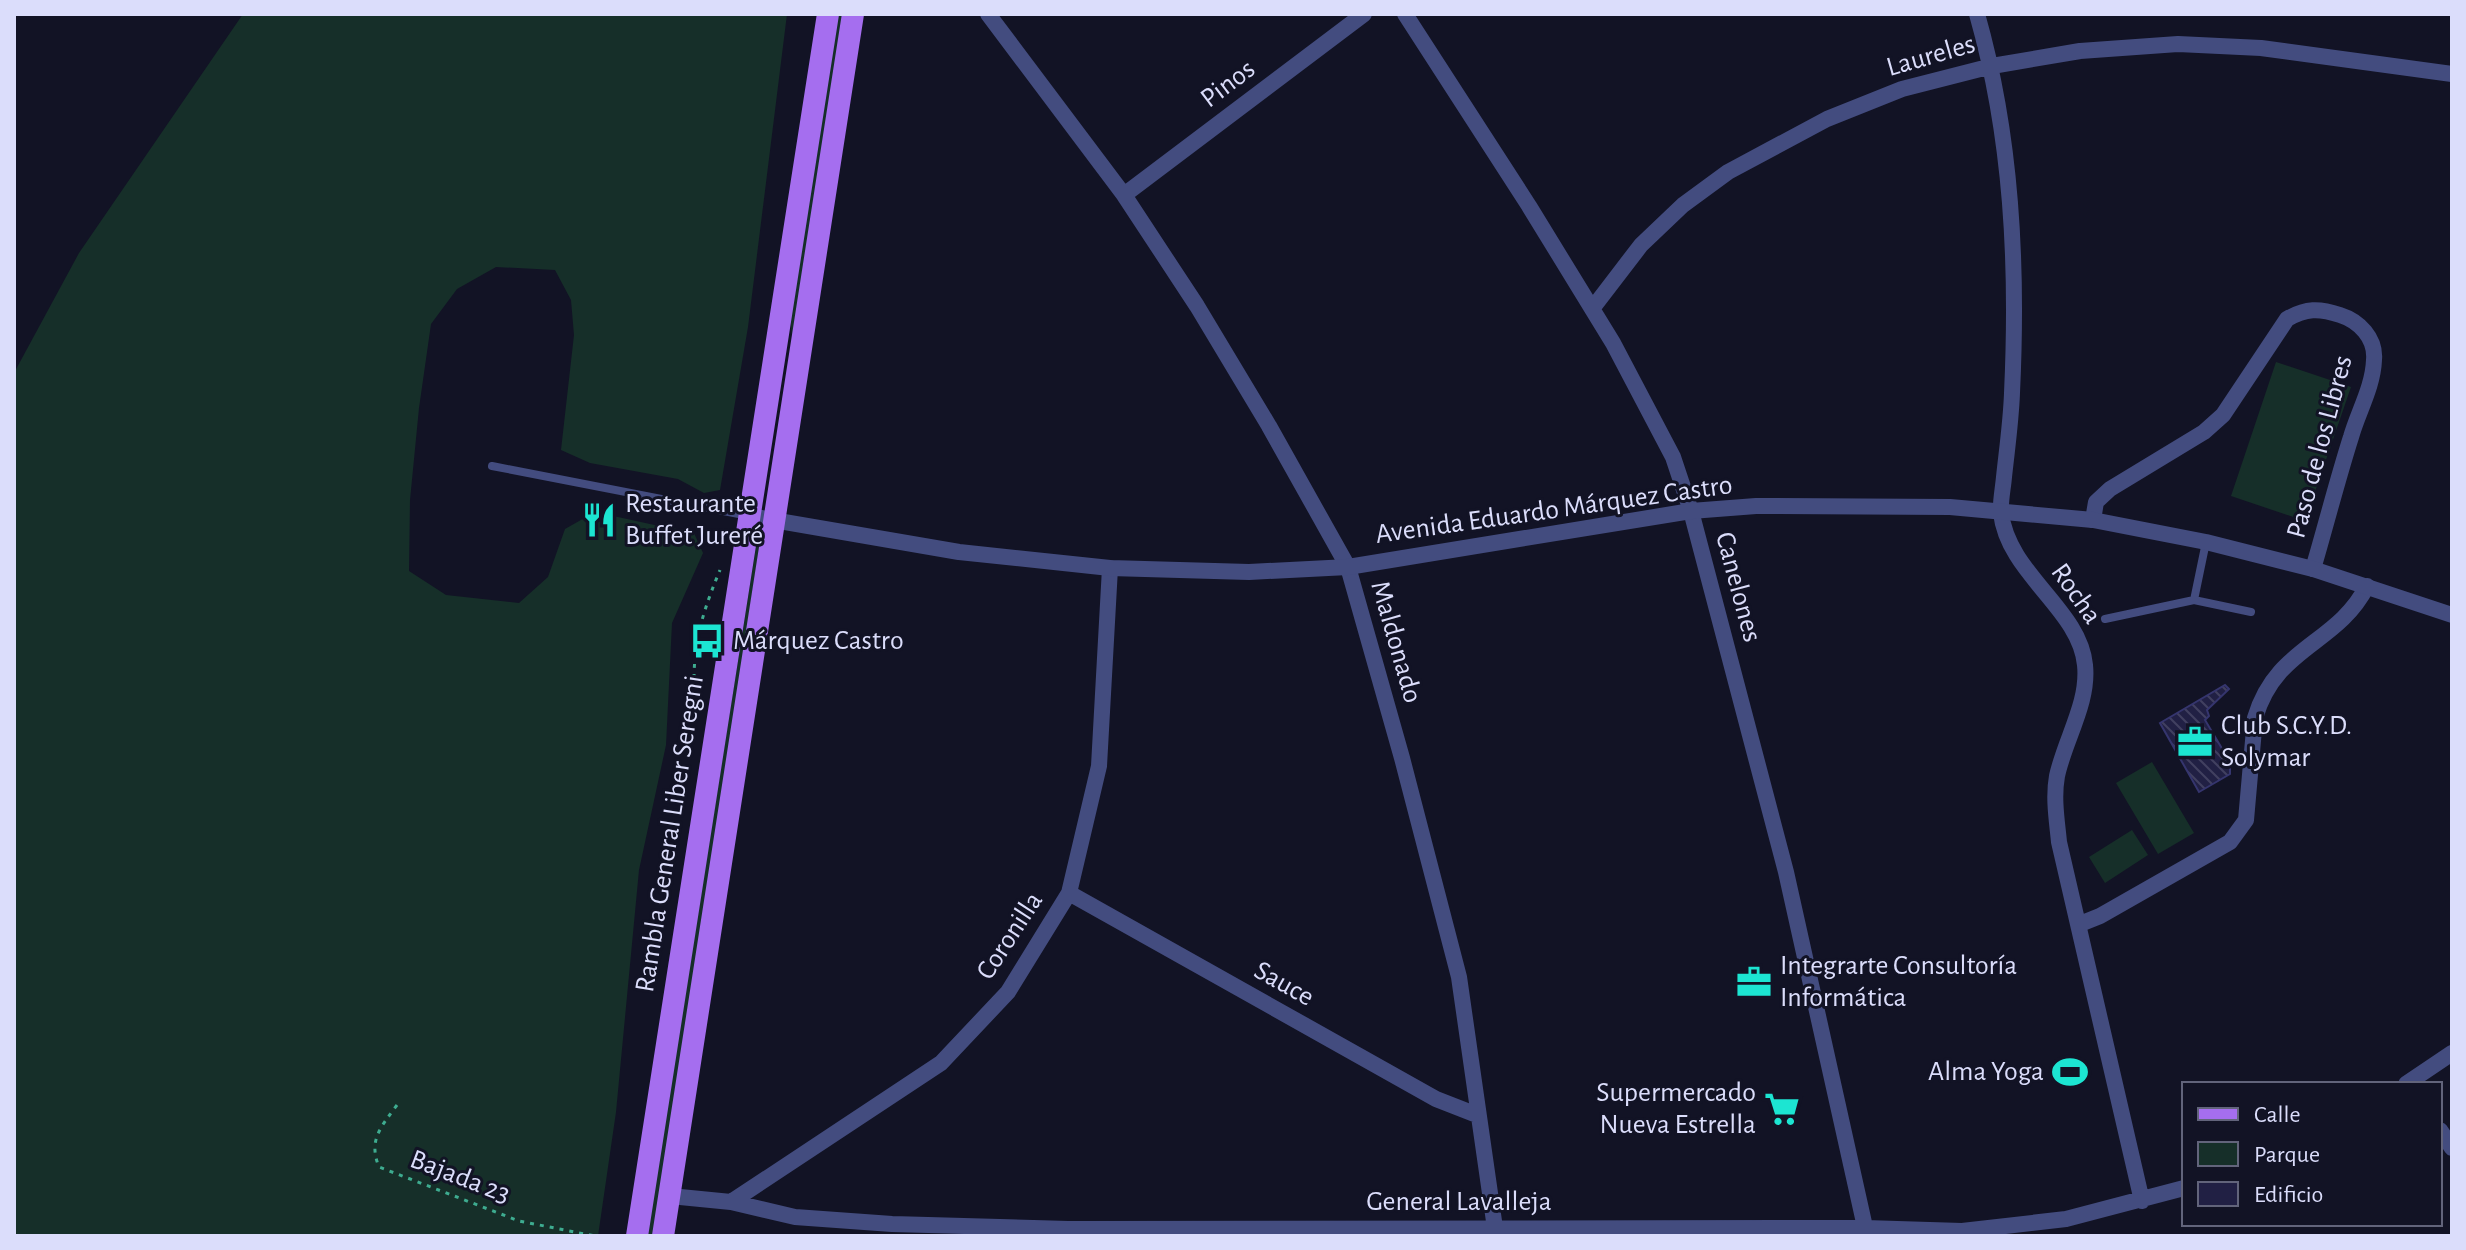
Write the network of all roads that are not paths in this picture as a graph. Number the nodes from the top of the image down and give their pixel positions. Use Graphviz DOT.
graph roads {
  1 [pos="828,14"];
  2 [pos="853,14"];
  3 [pos="988,14"];
  4 [pos="1364,14"];
  5 [pos="1405,14"];
  6 [pos="1977,14"];
  7 [pos="1992,66"];
  8 [pos="2452,74"];
  9 [pos="1124,195"];
  10 [pos="1592,309"];
  11 [pos="492,466"];
  12 [pos="1691,511"];
  13 [pos="2001,511"];
  14 [pos="750,516"];
  15 [pos="2093,520"];
  16 [pos="776,521"];
  17 [pos="2206,542"];
  18 [pos="1348,567"];
  19 [pos="1110,568"];
  20 [pos="2313,569"];
  21 [pos="2367,586"];
  22 [pos="2194,600"];
  23 [pos="2251,612"];
  24 [pos="2452,615"];
  25 [pos="2105,619"];
  26 [pos="1069,893"];
  27 [pos="2080,924"];
  28 [pos="2452,1053"];
  29 [pos="2409,1082"];
  30 [pos="1477,1115"];
  31 [pos="2182,1189"];
  32 [pos="670,1196"];
  33 [pos="2142,1201"];
  34 [pos="731,1202"];
  35 [pos="1068,1232"];
  36 [pos="1496,1232"];
  37 [pos="1866,1232"];
  38 [pos="637,1236"];
  39 [pos="663,1236"];
  1 -- 14 [label="main road, Rambla General Liber Seregni"];
  2 -- 16 [label="main road, Rambla General Liber Seregni"];
  3 -- 9 [label="street, Maldonado"];
  4 -- 9 [label="street, Pinos"];
  5 -- 10 [label="street, Canelones"];
  6 -- 7 [label="street, Rocha"];
  7 -- 8 [label="street, Laureles"];
  7 -- 10 [label="street, Laureles"];
  7 -- 13 [label="street, Rocha"];
  9 -- 18 [label="street, Maldonado"];
  10 -- 12 [label="street, Canelones"];
  11 -- 14 [label="lane"];
  12 -- 13 [label="street, Avenida Eduardo Márquez Castro"];
  12 -- 18 [label="street, Avenida Eduardo Márquez Castro"];
  12 -- 37 [label="street, Canelones"];
  13 -- 15 [label="street, Avenida Eduardo Márquez Castro"];
  13 -- 27 [label="street, Rocha"];
  14 -- 16 [label="street, Avenida Eduardo Márquez Castro"];
  14 -- 38 [label="main road, Rambla General Liber Seregni"];
  15 -- 17 [label="street, Avenida Eduardo Márquez Castro"];
  15 -- 20 [label="street, Paso de los Libres"];
  16 -- 19 [label="street, Avenida Eduardo Márquez Castro"];
  16 -- 32 [label="main road, Rambla General Liber Seregni"];
  17 -- 20 [label="street, Avenida Eduardo Márquez Castro"];
  17 -- 22 [label="lane"];
  18 -- 19 [label="street, Avenida Eduardo Márquez Castro"];
  18 -- 30 [label="street, Maldonado"];
  19 -- 26 [label="street, Coronilla"];
  20 -- 21 [label="street, Avenida Eduardo Márquez Castro"];
  21 -- 24 [label="street, Avenida Eduardo Márquez Castro"];
  21 -- 27 [label="street"];
  22 -- 23 [label="lane"];
  22 -- 25 [label="lane"];
  26 -- 30 [label="street, Sauce"];
  26 -- 34 [label="street, Coronilla"];
  27 -- 33 [label="street, Rocha"];
  28 -- 29 [label="street"];
  30 -- 36 [label="street, Maldonado"];
  31 -- 33 [label="street, General Lavalleja"];
  32 -- 34 [label="street, General Lavalleja"];
  32 -- 39 [label="main road, Rambla General Liber Seregni"];
  33 -- 37 [label="street, General Lavalleja"];
  34 -- 35 [label="street, General Lavalleja"];
  35 -- 36 [label="street, General Lavalleja"];
  36 -- 37 [label="street, General Lavalleja"];
}
